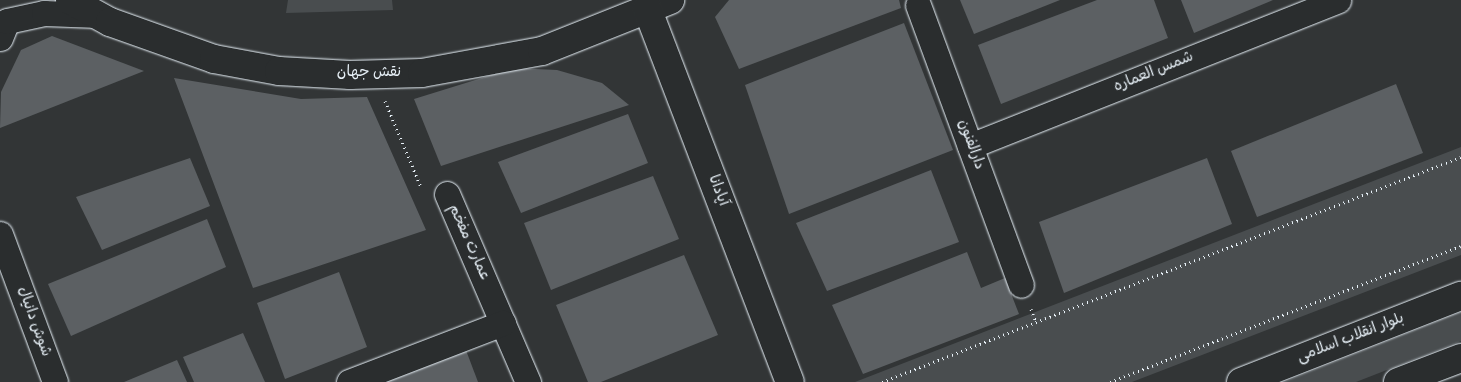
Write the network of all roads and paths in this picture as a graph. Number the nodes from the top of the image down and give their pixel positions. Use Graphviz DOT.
graph roads {
  1 [pos="70,0"];
  2 [pos="1338,0"];
  3 [pos="654,3"];
  4 [pos="918,5"];
  5 [pos="98,15"];
  6 [pos="0,38"];
  7 [pos="374,75"];
  8 [pos="970,146"];
  9 [pos="1461,157"];
  10 [pos="447,194"];
  11 [pos="0,234"];
  12 [pos="1461,246"];
  13 [pos="1021,285"];
  14 [pos="1461,296"];
  15 [pos="503,323"];
  16 [pos="1461,358"];
  17 [pos="55,382"];
  18 [pos="349,382"];
  19 [pos="528,382"];
  20 [pos="790,382"];
  21 [pos="882,382"];
  22 [pos="1110,382"];
  23 [pos="1241,382"];
  24 [pos="1398,382"];
  1 -- 5 [label="street, نقش جهان"];
  2 -- 8 [label="street, شمس العماره"];
  3 -- 7 [label="street, نقش جهان"];
  3 -- 20 [label="street, آپادانا"];
  4 -- 8 [label="street, دارالفنون"];
  5 -- 6 [label="street"];
  5 -- 7 [label="street, نقش جهان"];
  7 -- 10 [label="path, عمارت مفخم"];
  8 -- 13 [label="street, دارالفنون"];
  9 -- 21 [label="path"];
  10 -- 15 [label="street, عمارت مفخم"];
  11 -- 17 [label="street, شوش دانیال"];
  12 -- 22 [label="path"];
  14 -- 23 [label="street, بلوار انقلاب اسلامی"];
  15 -- 18 [label="street"];
  15 -- 19 [label="street, عمارت مفخم"];
  16 -- 24 [label="street"];
}
